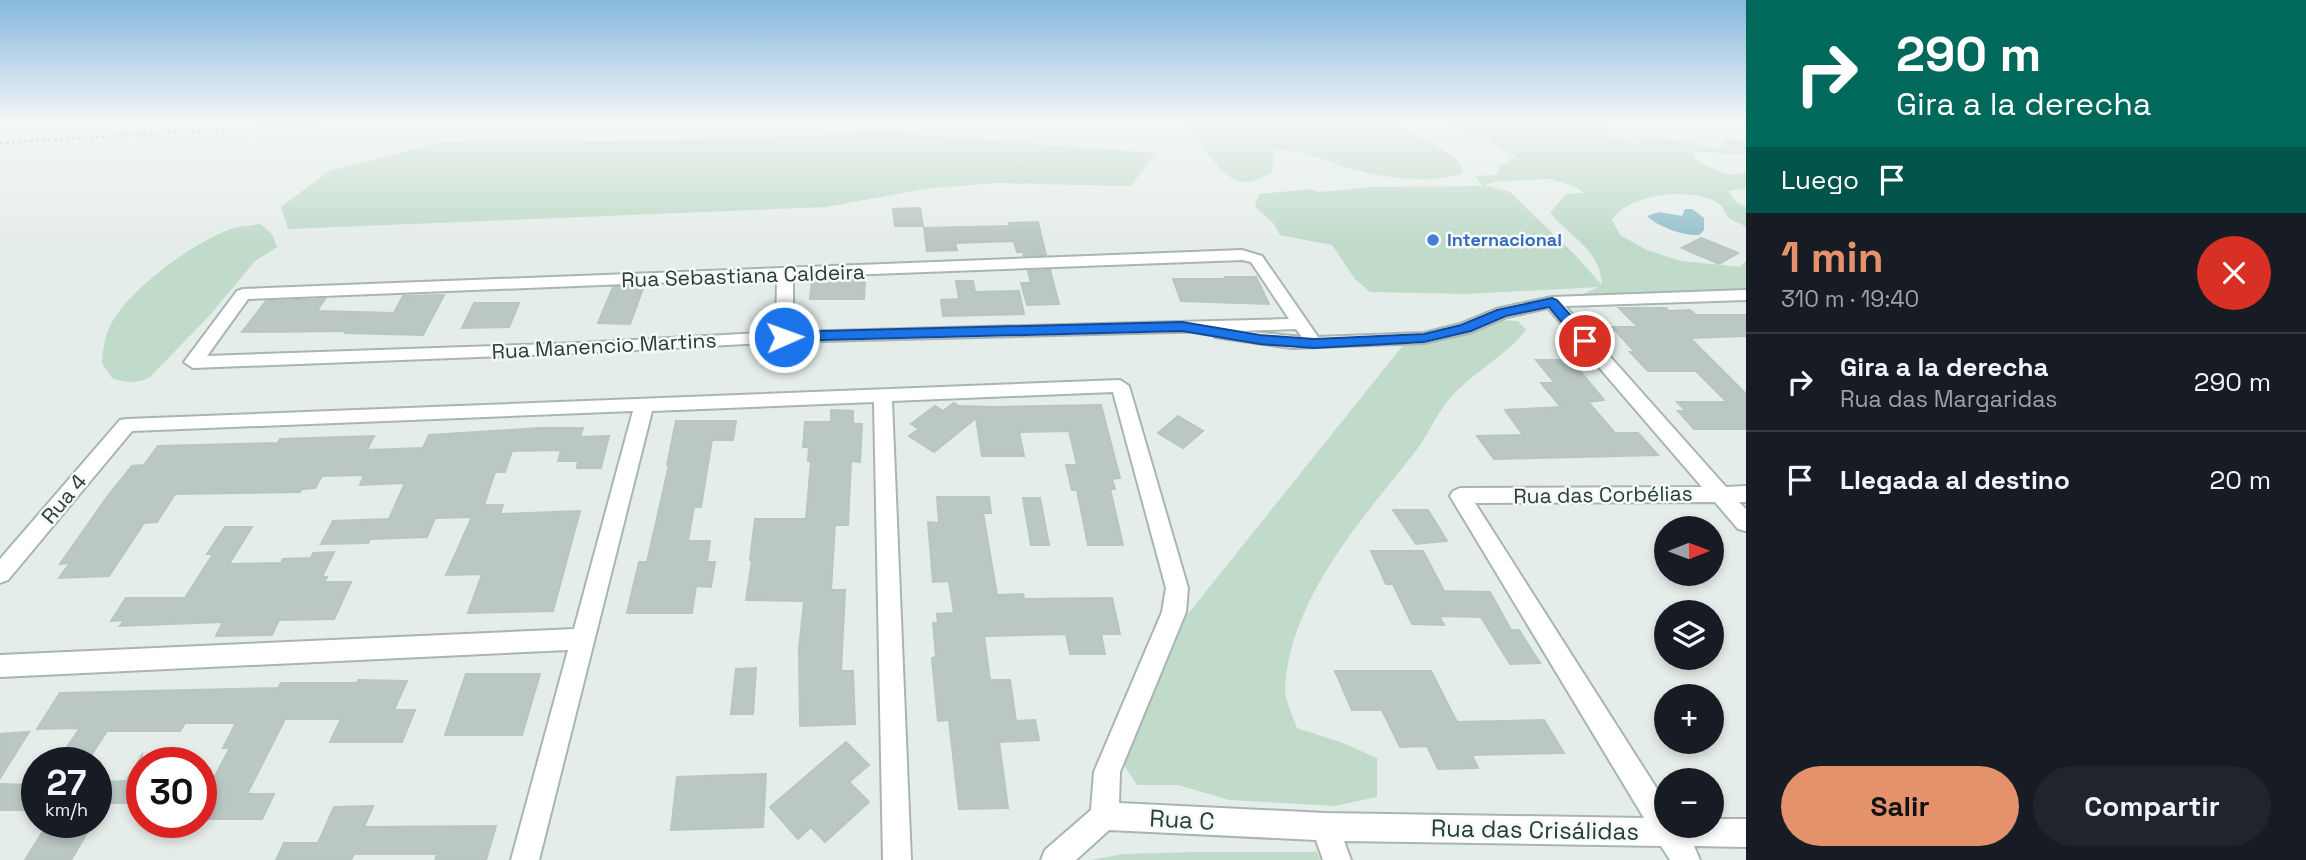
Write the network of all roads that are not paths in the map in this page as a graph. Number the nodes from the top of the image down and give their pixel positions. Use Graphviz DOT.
graph roads {
  1 [pos="1242,255"];
  2 [pos="785,274"];
  3 [pos="1746,295"];
  4 [pos="1552,302"];
  5 [pos="1299,324"];
  6 [pos="1182,327"];
  7 [pos="784,337"];
  8 [pos="1314,343"];
  9 [pos="193,362"];
  10 [pos="883,395"];
  11 [pos="645,403"];
  12 [pos="1719,494"];
  13 [pos="1746,494"];
  14 [pos="1746,523"];
  15 [pos="0,574"];
  16 [pos="584,639"];
  17 [pos="0,666"];
  18 [pos="1654,808"];
  19 [pos="1104,816"];
  20 [pos="1325,827"];
  21 [pos="1654,832"];
  22 [pos="1724,833"];
  23 [pos="1746,834"];
  24 [pos="1673,838"];
  25 [pos="524,860"];
  26 [pos="897,860"];
  27 [pos="1055,860"];
  28 [pos="1337,860"];
  29 [pos="1686,860"];
  1 -- 2 [label="street, Rua Sebastiana Caldeira"];
  1 -- 5 [label="street"];
  2 -- 7 [label="street"];
  2 -- 9 [label="street, Rua Sebastiana Caldeira"];
  3 -- 4 [label="street, Rua Manencio Martins"];
  4 -- 8 [label="street, Rua Manencio Martins"];
  4 -- 12 [label="street"];
  5 -- 6 [label="street, Rua Manencio Martins"];
  5 -- 8 [label="street"];
  6 -- 7 [label="street, Rua Manencio Martins"];
  6 -- 8 [label="street, Rua Manencio Martins"];
  7 -- 9 [label="street, Rua Manencio Martins"];
  10 -- 11 [label="street"];
  10 -- 19 [label="street"];
  10 -- 26 [label="street"];
  11 -- 15 [label="street, Rua 4"];
  11 -- 16 [label="street"];
  12 -- 13 [label="street, Rua das Corbélias"];
  12 -- 14 [label="street"];
  12 -- 18 [label="street, Rua das Corbélias"];
  16 -- 17 [label="street"];
  16 -- 25 [label="street"];
  19 -- 20 [label="street, Rua C"];
  19 -- 27 [label="street"];
  20 -- 21 [label="street, Rua das Crisálidas"];
  20 -- 28 [label="street"];
  22 -- 23 [label="street, Rua das Crisálidas"];
  24 -- 29 [label="street"];
}
